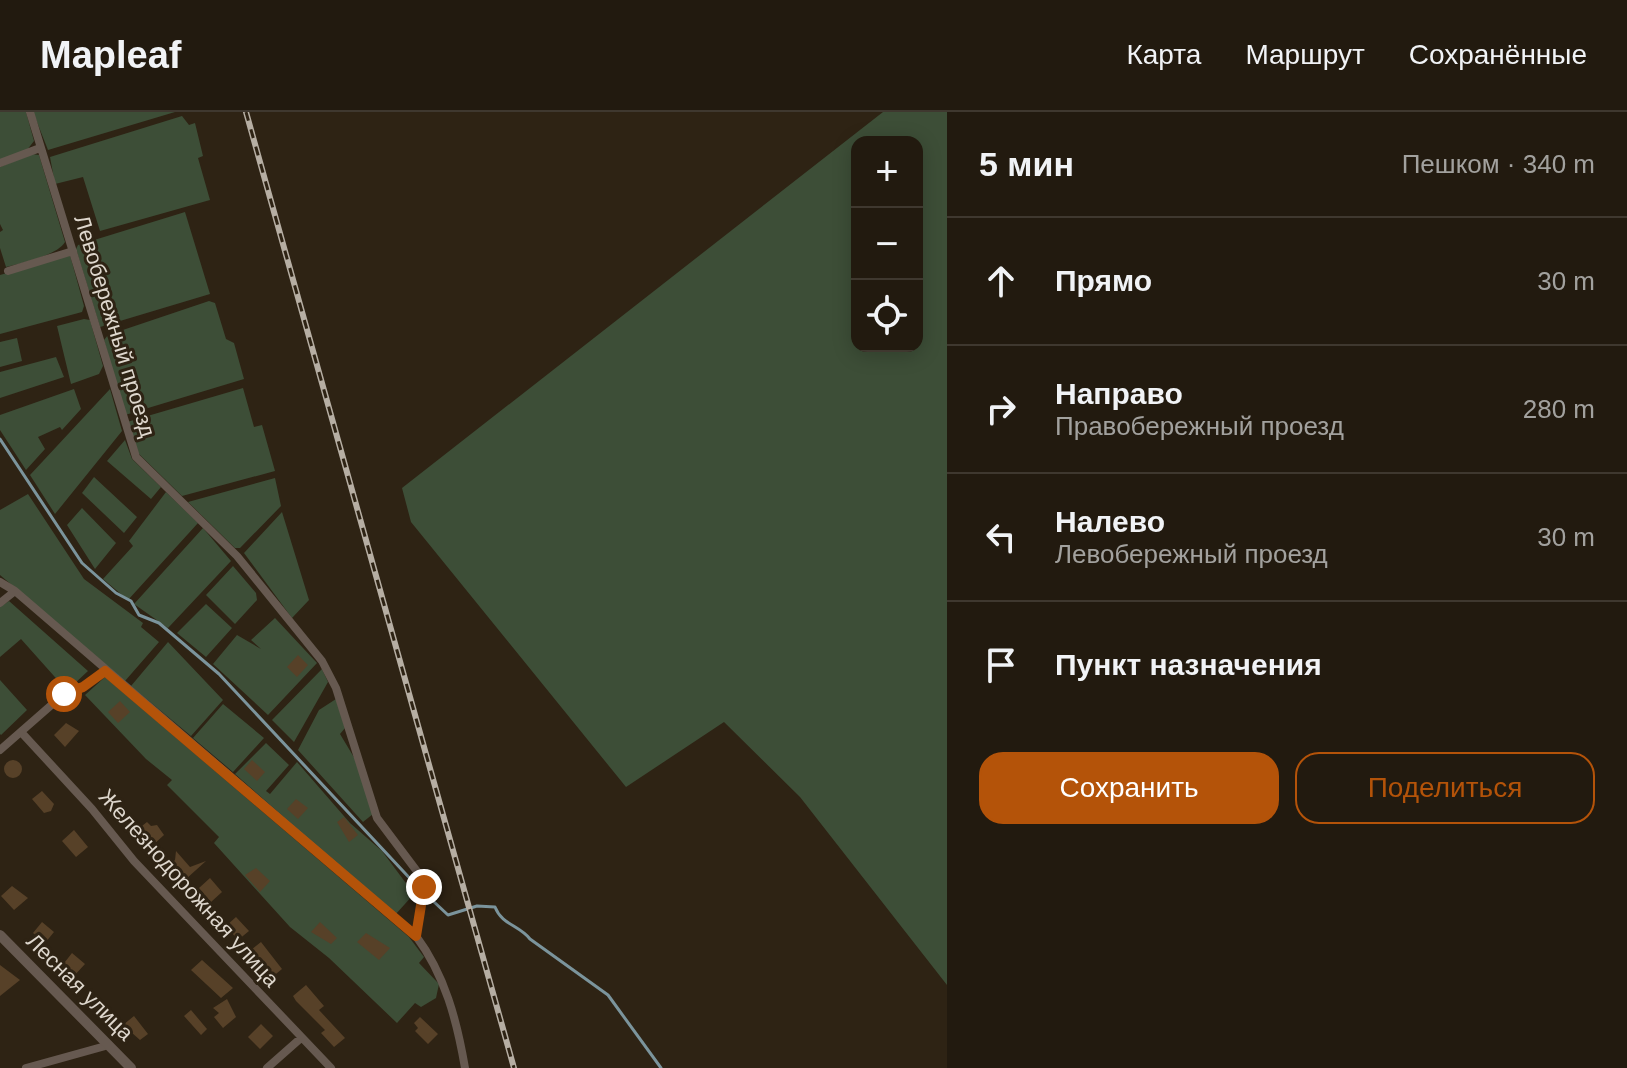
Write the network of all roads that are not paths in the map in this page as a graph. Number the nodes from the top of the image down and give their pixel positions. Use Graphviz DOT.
graph roads {
  1 [pos="30,112"];
  2 [pos="40,148"];
  3 [pos="0,163"];
  4 [pos="73,251"];
  5 [pos="8,271"];
  6 [pos="0,582"];
  7 [pos="15,591"];
  8 [pos="0,603"];
  9 [pos="105,671"];
  10 [pos="21,732"];
  11 [pos="0,750"];
  12 [pos="0,935"];
  13 [pos="416,936"];
  14 [pos="301,1038"];
  15 [pos="109,1045"];
  16 [pos="26,1068"];
  17 [pos="131,1068"];
  18 [pos="267,1068"];
  19 [pos="331,1068"];
  20 [pos="465,1068"];
  1 -- 2 [label="street, Левобережный проезд"];
  2 -- 3 [label="street"];
  2 -- 4 [label="street, Левобережный проезд"];
  4 -- 5 [label="street"];
  4 -- 13 [label="street, Левобережный проезд"];
  6 -- 7 [label="street"];
  7 -- 8 [label="street"];
  7 -- 9 [label="street"];
  9 -- 10 [label="street"];
  9 -- 13 [label="street"];
  10 -- 11 [label="street"];
  10 -- 14 [label="street, Железнодорожная улица"];
  12 -- 15 [label="street, Лесная улица"];
  13 -- 20 [label="street"];
  14 -- 18 [label="street"];
  14 -- 19 [label="street, Железнодорожная улица"];
  15 -- 16 [label="street"];
  15 -- 17 [label="street, Лесная улица"];
}
